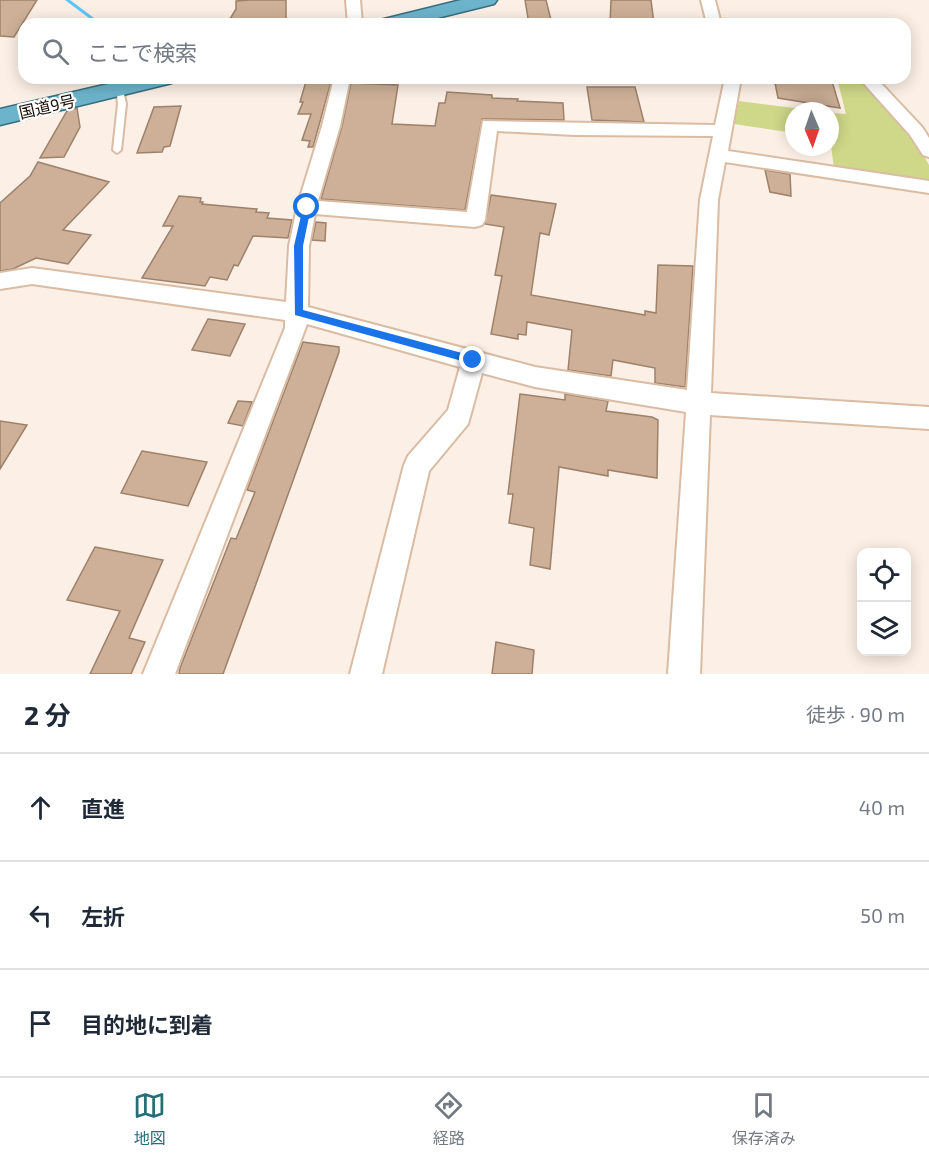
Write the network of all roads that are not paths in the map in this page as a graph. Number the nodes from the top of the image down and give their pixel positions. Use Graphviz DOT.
graph roads {
  1 [pos="353,0"];
  2 [pos="487,0"];
  3 [pos="708,0"];
  4 [pos="355,18"];
  5 [pos="412,18"];
  6 [pos="712,18"];
  7 [pos="139,84"];
  8 [pos="340,84"];
  9 [pos="732,84"];
  10 [pos="873,84"];
  11 [pos="119,89"];
  12 [pos="0,117"];
  13 [pos="723,131"];
  14 [pos="117,150"];
  15 [pos="929,151"];
  16 [pos="717,155"];
  17 [pos="929,187"];
  18 [pos="307,207"];
  19 [pos="0,282"];
  20 [pos="298,313"];
  21 [pos="473,360"];
  22 [pos="700,403"];
  23 [pos="929,418"];
  24 [pos="159,674"];
  25 [pos="366,674"];
  26 [pos="684,674"];
  1 -- 4 [label="street"];
  2 -- 5 [label="highway"];
  3 -- 6 [label="street"];
  7 -- 11 [label="highway, 国道9号"];
  8 -- 18 [label="street"];
  9 -- 13 [label="street"];
  10 -- 15 [label="street"];
  11 -- 12 [label="highway, 国道9号"];
  11 -- 14 [label="lane"];
  13 -- 16 [label="street"];
  13 -- 18 [label="street"];
  16 -- 17 [label="street"];
  16 -- 22 [label="street"];
  18 -- 20 [label="street"];
  19 -- 20 [label="street"];
  20 -- 21 [label="street"];
  20 -- 24 [label="street"];
  21 -- 22 [label="street"];
  21 -- 25 [label="street"];
  22 -- 23 [label="street"];
  22 -- 26 [label="street"];
}
